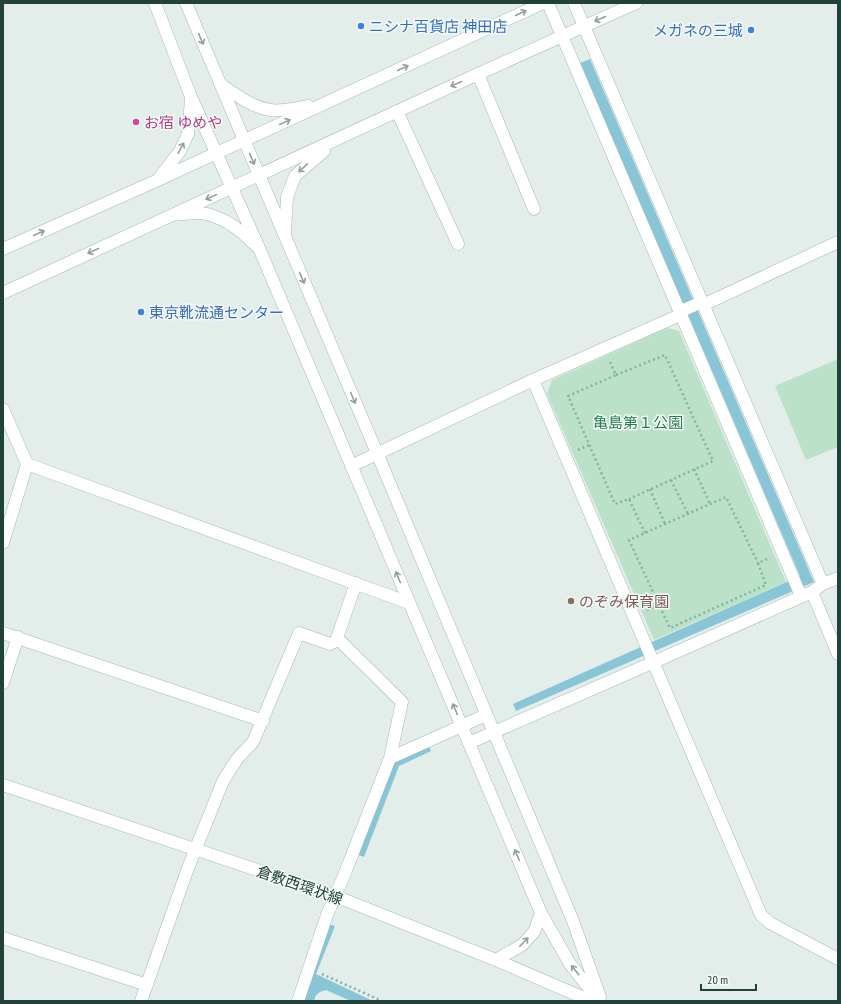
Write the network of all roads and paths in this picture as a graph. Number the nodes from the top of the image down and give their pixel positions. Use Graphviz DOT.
graph roads {
  1 [pos="155,3"];
  2 [pos="186,3"];
  3 [pos="543,3"];
  4 [pos="548,3"];
  5 [pos="574,3"];
  6 [pos="636,3"];
  7 [pos="584,26"];
  8 [pos="562,36"];
  9 [pos="478,74"];
  10 [pos="220,84"];
  11 [pos="191,97"];
  12 [pos="329,101"];
  13 [pos="397,111"];
  14 [pos="345,136"];
  15 [pos="244,141"];
  16 [pos="216,153"];
  17 [pos="259,175"];
  18 [pos="158,180"];
  19 [pos="232,187"];
  20 [pos="534,209"];
  21 [pos="173,214"];
  22 [pos="285,237"];
  23 [pos="838,242"];
  24 [pos="458,244"];
  25 [pos="259,248"];
  26 [pos="3,249"];
  27 [pos="3,293"];
  28 [pos="701,304"];
  29 [pos="681,312"];
  30 [pos="603,348"];
  31 [pos="616,375"];
  32 [pos="533,380"];
  33 [pos="3,409"];
  34 [pos="377,453"];
  35 [pos="27,464"];
  36 [pos="351,466"];
  37 [pos="694,469"];
  38 [pos="671,480"];
  39 [pos="650,489"];
  40 [pos="629,499"];
  41 [pos="710,504"];
  42 [pos="688,514"];
  43 [pos="665,524"];
  44 [pos="645,533"];
  45 [pos="3,543"];
  46 [pos="782,553"];
  47 [pos="758,563"];
  48 [pos="838,578"];
  49 [pos="356,583"];
  50 [pos="823,584"];
  51 [pos="803,593"];
  52 [pos="409,603"];
  53 [pos="659,605"];
  54 [pos="634,616"];
  55 [pos="3,632"];
  56 [pos="18,637"];
  57 [pos="337,638"];
  58 [pos="838,654"];
  59 [pos="652,659"];
  60 [pos="3,683"];
  61 [pos="486,715"];
  62 [pos="262,721"];
  63 [pos="462,726"];
  64 [pos="493,732"];
  65 [pos="469,743"];
  66 [pos="390,758"];
  67 [pos="3,785"];
  68 [pos="196,849"];
  69 [pos="335,896"];
  70 [pos="541,913"];
  71 [pos="3,938"];
  72 [pos="838,959"];
  73 [pos="496,960"];
  74 [pos="318,971"];
  75 [pos="147,985"];
  76 [pos="141,1001"];
  77 [pos="298,1001"];
  78 [pos="382,1001"];
  79 [pos="591,1001"];
  80 [pos="600,1001"];
  1 -- 11 [label="street"];
  2 -- 10 [label="street, one-way"];
  12 -- 3 [label="street, one-way"];
  4 -- 8 [label="street"];
  5 -- 7 [label="street"];
  6 -- 7 [label="street, one-way"];
  7 -- 8 [label="street"];
  7 -- 28 [label="street"];
  8 -- 9 [label="street"];
  8 -- 29 [label="street"];
  9 -- 13 [label="street, one-way"];
  9 -- 20 [label="street"];
  10 -- 12 [label="street"];
  10 -- 15 [label="street"];
  11 -- 16 [label="street"];
  18 -- 11 [label="street, one-way"];
  15 -- 12 [label="street, one-way"];
  13 -- 14 [label="street"];
  13 -- 24 [label="street"];
  14 -- 17 [label="street"];
  14 -- 22 [label="street, one-way"];
  15 -- 16 [label="street"];
  15 -- 17 [label="street, one-way"];
  16 -- 18 [label="street"];
  16 -- 19 [label="street"];
  17 -- 19 [label="street"];
  17 -- 22 [label="street"];
  26 -- 18 [label="street, one-way"];
  19 -- 21 [label="street, one-way"];
  19 -- 25 [label="street"];
  21 -- 25 [label="street"];
  21 -- 27 [label="street, one-way"];
  22 -- 34 [label="street, one-way"];
  23 -- 28 [label="street"];
  25 -- 36 [label="street"];
  28 -- 29 [label="street"];
  28 -- 50 [label="street"];
  29 -- 30 [label="street"];
  29 -- 46 [label="street"];
  30 -- 31 [label="path"];
  30 -- 32 [label="street"];
  31 -- 37 [label="path"];
  31 -- 40 [label="path"];
  32 -- 34 [label="street"];
  32 -- 54 [label="street"];
  33 -- 35 [label="street"];
  34 -- 36 [label="street"];
  34 -- 61 [label="street"];
  35 -- 45 [label="street"];
  35 -- 49 [label="street"];
  52 -- 36 [label="street, one-way"];
  37 -- 38 [label="path"];
  37 -- 41 [label="path"];
  38 -- 39 [label="path"];
  38 -- 42 [label="path"];
  39 -- 40 [label="path"];
  39 -- 43 [label="path"];
  40 -- 44 [label="path"];
  41 -- 42 [label="path"];
  41 -- 47 [label="path"];
  42 -- 43 [label="path"];
  43 -- 44 [label="path"];
  44 -- 53 [label="path"];
  46 -- 47 [label="path"];
  46 -- 51 [label="street"];
  47 -- 53 [label="path"];
  48 -- 50 [label="street"];
  49 -- 52 [label="street"];
  49 -- 57 [label="street"];
  50 -- 51 [label="street"];
  51 -- 58 [label="street"];
  51 -- 59 [label="street"];
  63 -- 52 [label="street, one-way"];
  53 -- 54 [label="path"];
  54 -- 59 [label="street"];
  55 -- 56 [label="street"];
  56 -- 60 [label="street"];
  56 -- 62 [label="street"];
  57 -- 62 [label="street"];
  57 -- 66 [label="street"];
  59 -- 64 [label="street"];
  59 -- 72 [label="street"];
  61 -- 63 [label="street"];
  61 -- 64 [label="street"];
  62 -- 68 [label="street"];
  63 -- 65 [label="street"];
  63 -- 66 [label="street"];
  64 -- 65 [label="street"];
  64 -- 80 [label="street"];
  70 -- 65 [label="street, one-way"];
  66 -- 69 [label="street"];
  67 -- 68 [label="street, 倉敷西環状線"];
  68 -- 69 [label="street, 倉敷西環状線"];
  68 -- 75 [label="street"];
  69 -- 73 [label="street, 倉敷西環状線"];
  69 -- 77 [label="street"];
  73 -- 70 [label="street, one-way"];
  80 -- 70 [label="street, one-way"];
  71 -- 75 [label="street"];
  73 -- 79 [label="street, 倉敷西環状線"];
  74 -- 78 [label="path"];
  75 -- 76 [label="street"];
}
